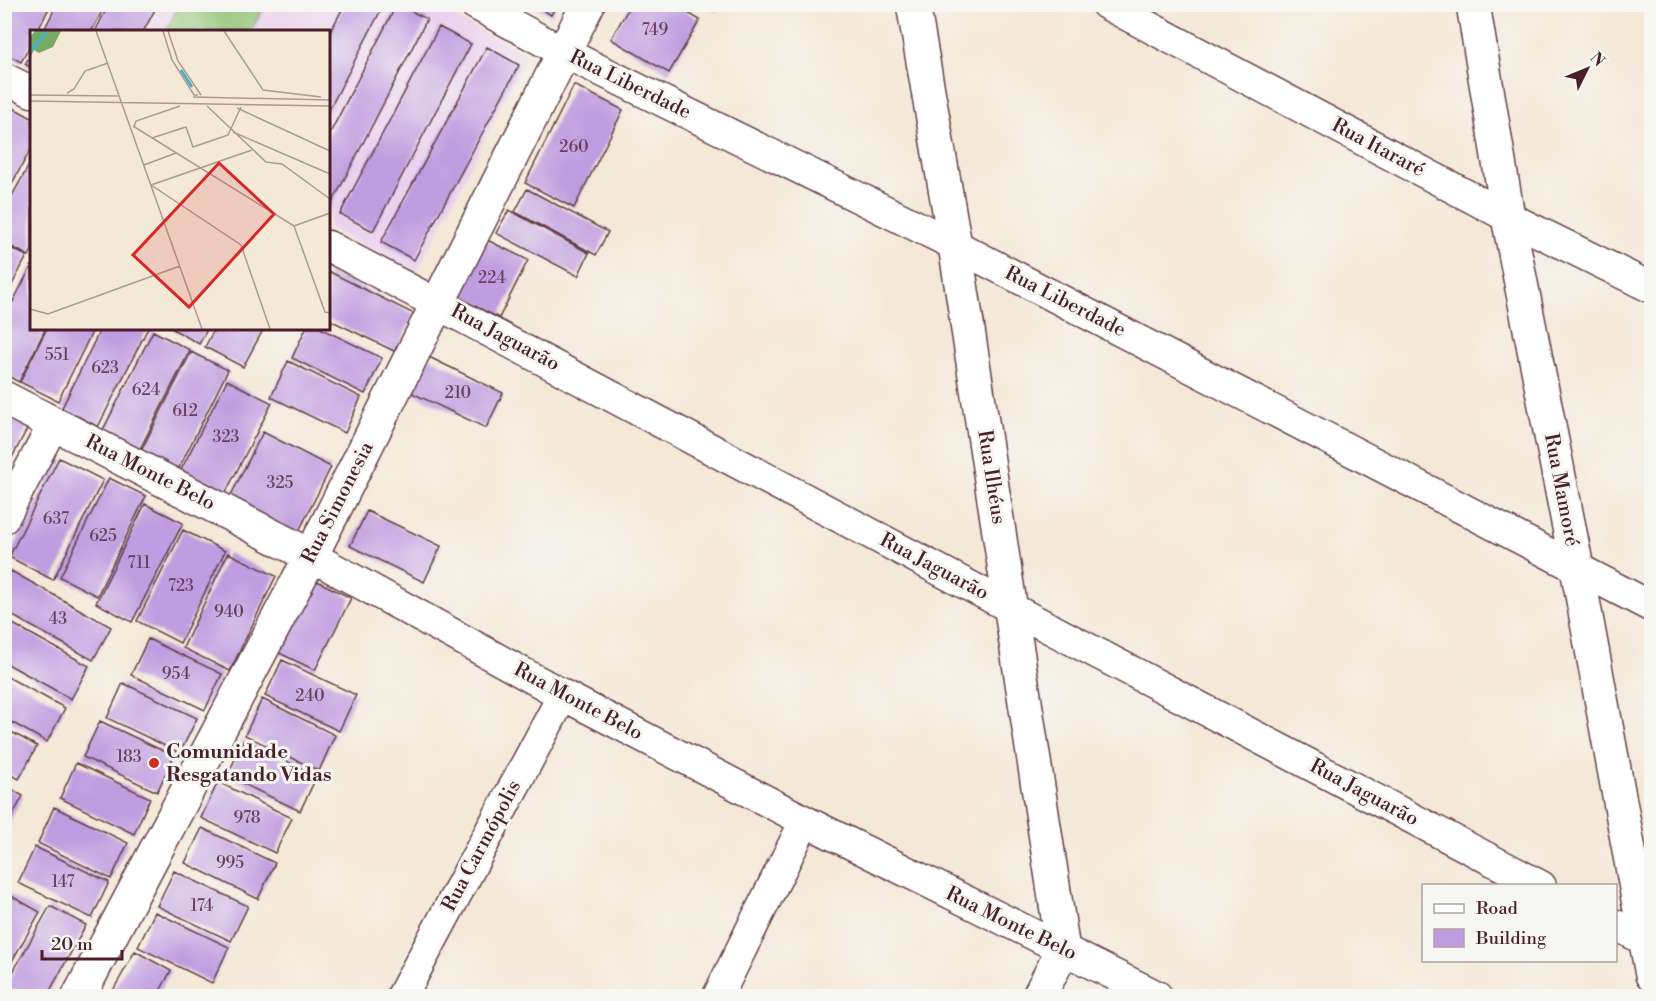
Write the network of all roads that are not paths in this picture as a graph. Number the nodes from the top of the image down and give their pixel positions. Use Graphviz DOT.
graph roads {
  1 [pos="475,4"];
  2 [pos="588,4"];
  3 [pos="913,4"];
  4 [pos="1106,4"];
  5 [pos="1473,4"];
  6 [pos="563,52"];
  7 [pos="4,78"];
  8 [pos="30,91"];
  9 [pos="1508,217"];
  10 [pos="955,245"];
  11 [pos="330,247"];
  12 [pos="1652,288"];
  13 [pos="438,303"];
  14 [pos="4,398"];
  15 [pos="54,423"];
  16 [pos="4,519"];
  17 [pos="311,556"];
  18 [pos="1577,568"];
  19 [pos="1652,607"];
  20 [pos="1011,608"];
  21 [pos="563,695"];
  22 [pos="805,821"];
  23 [pos="1539,884"];
  24 [pos="1637,936"];
  25 [pos="1063,950"];
  26 [pos="1652,975"];
  27 [pos="79,996"];
  28 [pos="402,996"];
  29 [pos="718,996"];
  30 [pos="1040,996"];
  31 [pos="1157,996"];
  1 -- 6 [label="street, Rua Liberdade"];
  2 -- 6 [label="street, Rua Simonesia"];
  3 -- 10 [label="street, Rua Ilhéus"];
  4 -- 9 [label="street, Rua Itararé"];
  5 -- 9 [label="street, Rua Mamoré"];
  6 -- 10 [label="street, Rua Liberdade"];
  6 -- 13 [label="street, Rua Simonesia"];
  7 -- 8 [label="street"];
  9 -- 12 [label="street, Rua Itararé"];
  9 -- 18 [label="street, Rua Mamoré"];
  10 -- 18 [label="street, Rua Liberdade"];
  10 -- 20 [label="street, Rua Ilhéus"];
  11 -- 13 [label="street, Rua Jaguarão"];
  13 -- 17 [label="street, Rua Simonesia"];
  13 -- 20 [label="street, Rua Jaguarão"];
  14 -- 15 [label="street, Rua Monte Belo"];
  15 -- 16 [label="street"];
  15 -- 17 [label="street, Rua Monte Belo"];
  17 -- 21 [label="street, Rua Monte Belo"];
  17 -- 27 [label="street, Rua Simonesia"];
  18 -- 19 [label="street, Rua Liberdade"];
  18 -- 24 [label="street, Rua Mamoré"];
  20 -- 23 [label="street, Rua Jaguarão"];
  20 -- 25 [label="street, Rua Ilhéus"];
  21 -- 22 [label="street, Rua Monte Belo"];
  21 -- 28 [label="street, Rua Carmópolis"];
  22 -- 25 [label="street, Rua Monte Belo"];
  22 -- 29 [label="street"];
  24 -- 26 [label="street, Rua Mamoré"];
  25 -- 30 [label="street"];
  25 -- 31 [label="street, Rua Monte Belo"];
}
